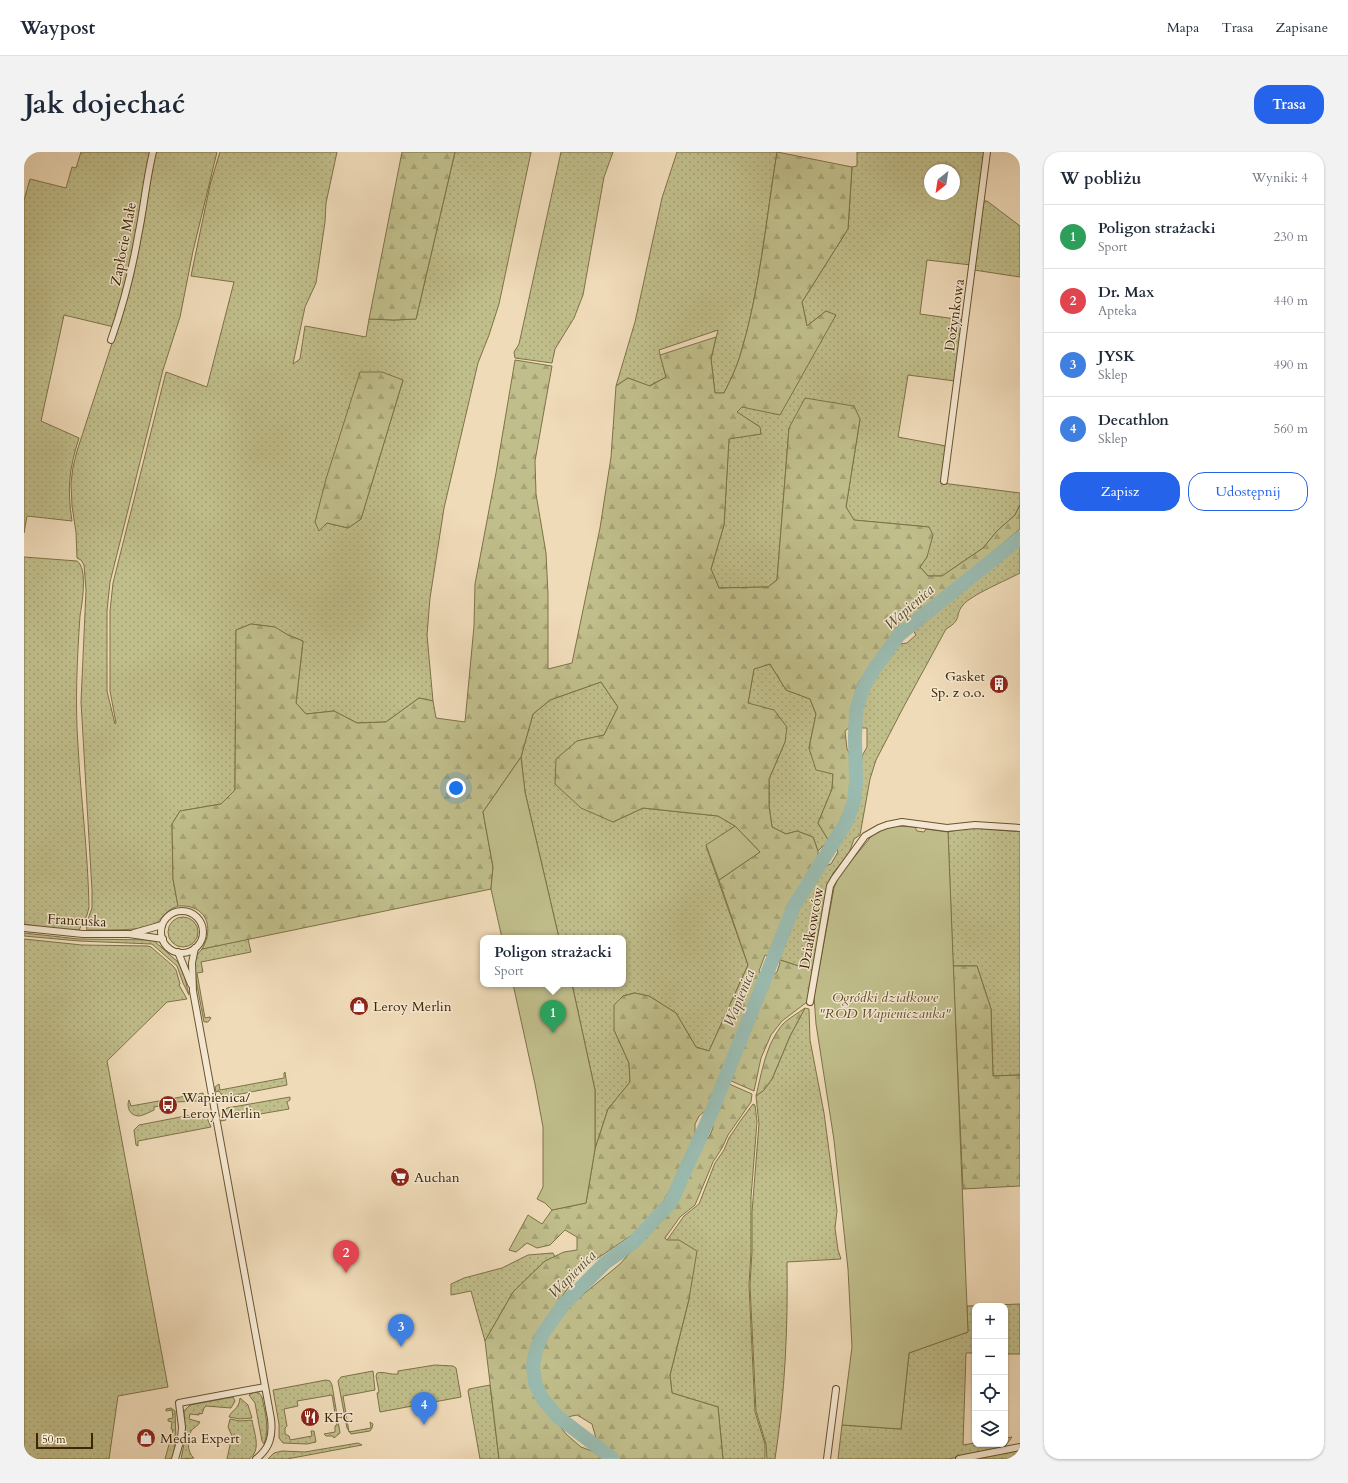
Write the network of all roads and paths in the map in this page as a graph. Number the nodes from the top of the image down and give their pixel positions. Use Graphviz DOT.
graph roads {
  1 [pos="153,152"];
  2 [pos="987,152"];
  3 [pos="111,340"];
  4 [pos="944,481"];
  5 [pos="1020,828"];
  6 [pos="162,925"];
  7 [pos="24,928"];
  8 [pos="129,934"];
  9 [pos="162,939"];
  10 [pos="195,948"];
  11 [pos="178,952"];
  12 [pos="193,991"];
  13 [pos="810,1002"];
  14 [pos="264,1387"];
  15 [pos="836,1389"];
  16 [pos="1020,1447"];
  17 [pos="175,1459"];
  18 [pos="256,1459"];
  19 [pos="827,1459"];
  20 [pos="959,1459"];
  1 -- 3 [label="street, Zapłocie Małe"];
  2 -- 4 [label="street, Dożynkowa"];
  5 -- 13 [label="street, Działkowców"];
  6 -- 8 [label="street, Francuska"];
  6 -- 9 [label="street"];
  6 -- 10 [label="street"];
  7 -- 8 [label="street, Francuska"];
  8 -- 9 [label="street, Francuska"];
  9 -- 11 [label="street"];
  10 -- 11 [label="street"];
  10 -- 12 [label="street"];
  11 -- 12 [label="street"];
  12 -- 14 [label="street"];
  14 -- 17 [label="street"];
  14 -- 18 [label="street"];
  15 -- 19 [label="street"];
  16 -- 20 [label="street"];
}
